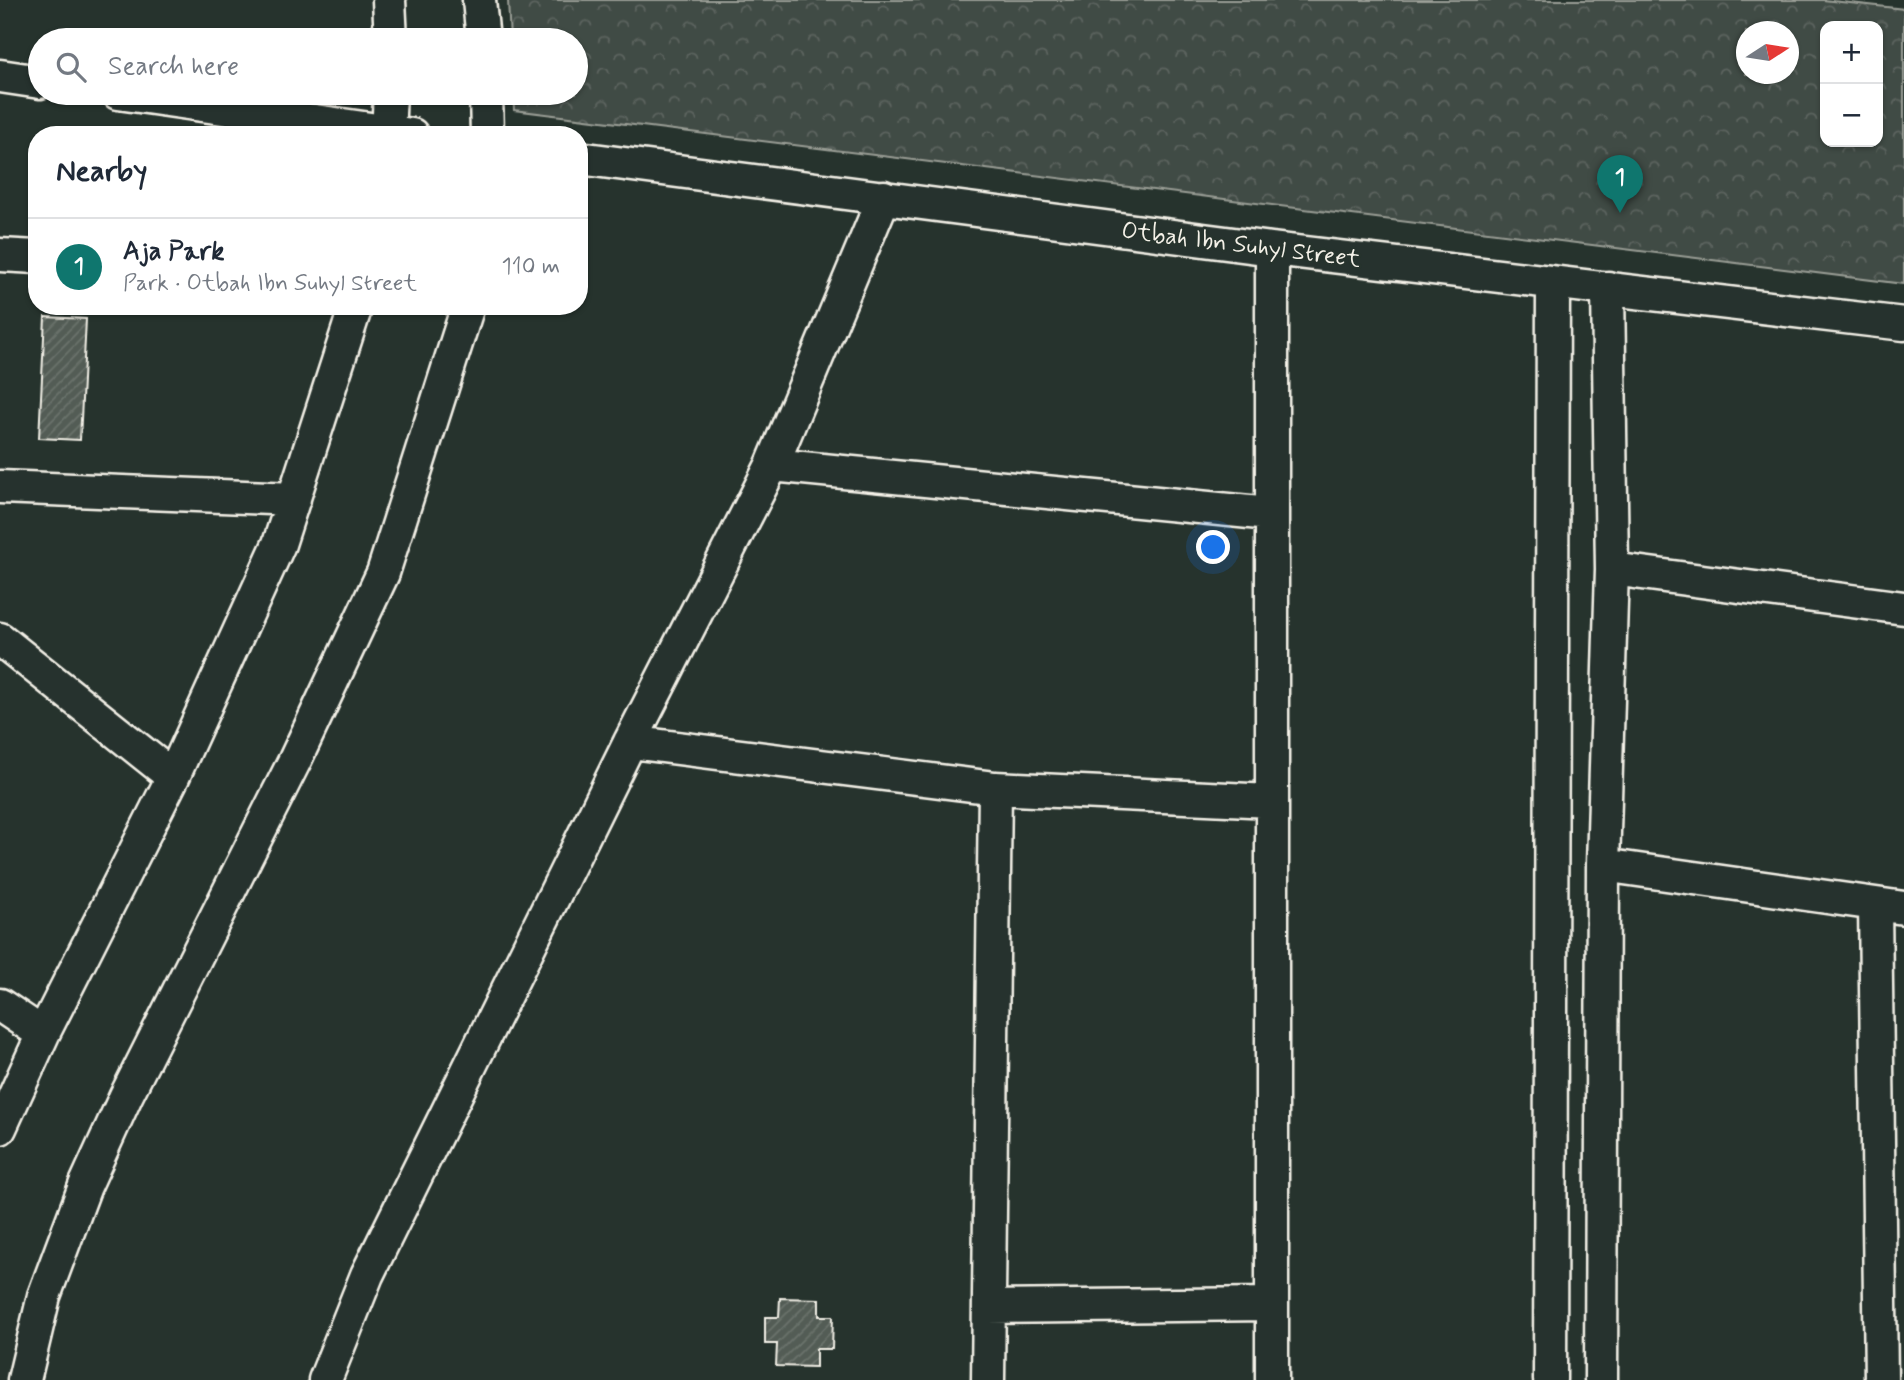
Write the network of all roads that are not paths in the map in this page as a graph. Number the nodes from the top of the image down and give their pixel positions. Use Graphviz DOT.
graph roads {
  1 [pos="389,0"];
  2 [pos="479,0"];
  3 [pos="390,28"];
  4 [pos="482,28"];
  5 [pos="0,76"];
  6 [pos="28,80"];
  7 [pos="199,105"];
  8 [pos="392,105"];
  9 [pos="486,105"];
  10 [pos="342,126"];
  11 [pos="395,126"];
  12 [pos="487,126"];
  13 [pos="588,159"];
  14 [pos="884,197"];
  15 [pos="1272,249"];
  16 [pos="0,255"];
  17 [pos="28,257"];
  18 [pos="1553,283"];
  19 [pos="1608,288"];
  20 [pos="353,315"];
  21 [pos="465,315"];
  22 [pos="1904,324"];
  23 [pos="772,465"];
  24 [pos="0,486"];
  25 [pos="294,499"];
  26 [pos="1270,514"];
  27 [pos="1612,569"];
  28 [pos="1904,608"];
  29 [pos="0,639"];
  30 [pos="630,742"];
  31 [pos="173,777"];
  32 [pos="995,789"];
  33 [pos="1271,801"];
  34 [pos="1603,865"];
  35 [pos="1890,906"];
  36 [pos="0,1005"];
  37 [pos="43,1034"];
  38 [pos="0,1128"];
  39 [pos="1891,1206"];
  40 [pos="1272,1304"];
  41 [pos="989,1307"];
  42 [pos="24,1380"];
  43 [pos="324,1380"];
  44 [pos="988,1380"];
  45 [pos="1272,1380"];
  46 [pos="1550,1380"];
  47 [pos="1601,1380"];
  48 [pos="1881,1380"];
  1 -- 3 [label="street"];
  2 -- 4 [label="street"];
  5 -- 6 [label="street"];
  7 -- 10 [label="street"];
  8 -- 11 [label="street"];
  9 -- 12 [label="street"];
  13 -- 14 [label="street, Otbah Ibn Suhyl Street"];
  14 -- 15 [label="street, Otbah Ibn Suhyl Street"];
  14 -- 23 [label="street"];
  15 -- 18 [label="street, Otbah Ibn Suhyl Street"];
  15 -- 26 [label="street"];
  16 -- 17 [label="street"];
  18 -- 19 [label="street, Otbah Ibn Suhyl Street"];
  18 -- 46 [label="street"];
  19 -- 22 [label="street, Otbah Ibn Suhyl Street"];
  19 -- 27 [label="street"];
  20 -- 25 [label="street"];
  21 -- 42 [label="street"];
  23 -- 26 [label="street"];
  23 -- 30 [label="street"];
  24 -- 25 [label="street"];
  25 -- 31 [label="street"];
  26 -- 33 [label="street"];
  27 -- 28 [label="street"];
  27 -- 34 [label="street"];
  29 -- 31 [label="street"];
  30 -- 32 [label="street"];
  30 -- 43 [label="street"];
  31 -- 37 [label="street"];
  32 -- 33 [label="street"];
  32 -- 41 [label="street"];
  33 -- 40 [label="street"];
  34 -- 35 [label="street"];
  34 -- 47 [label="street"];
  35 -- 39 [label="street"];
  36 -- 37 [label="street"];
  37 -- 38 [label="street"];
  39 -- 48 [label="street"];
  40 -- 41 [label="street"];
  40 -- 45 [label="street"];
  41 -- 44 [label="street"];
}
